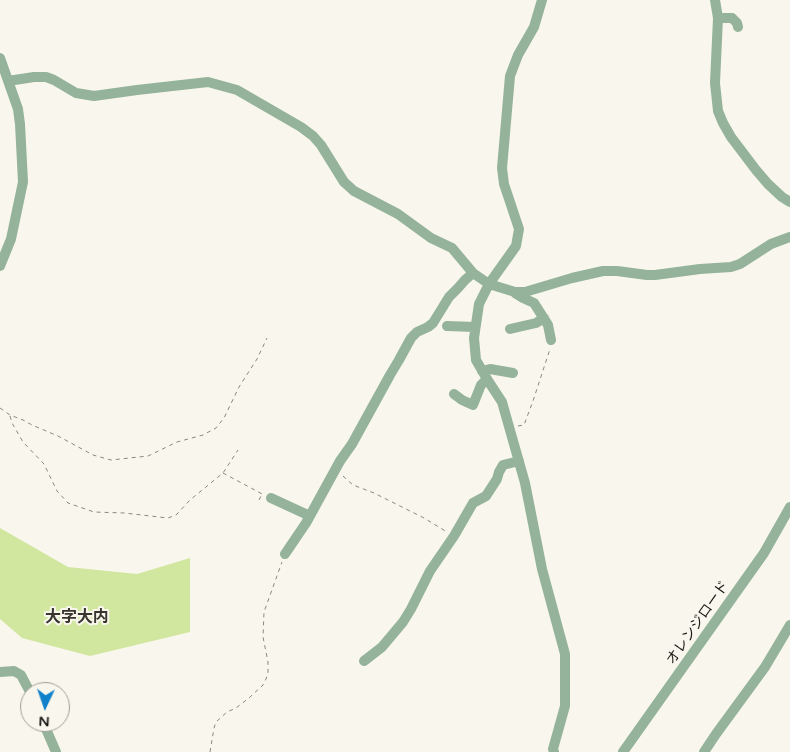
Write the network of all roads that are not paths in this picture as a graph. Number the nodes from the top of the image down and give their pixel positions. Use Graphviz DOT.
graph roads {
  1 [pos="542,0"];
  2 [pos="715,0"];
  3 [pos="718,18"];
  4 [pos="738,27"];
  5 [pos="0,58"];
  6 [pos="8,81"];
  7 [pos="790,202"];
  8 [pos="790,236"];
  9 [pos="0,266"];
  10 [pos="473,273"];
  11 [pos="489,284"];
  12 [pos="515,292"];
  13 [pos="544,318"];
  14 [pos="447,326"];
  15 [pos="475,327"];
  16 [pos="510,329"];
  17 [pos="551,340"];
  18 [pos="514,373"];
  19 [pos="484,375"];
  20 [pos="454,394"];
  21 [pos="519,461"];
  22 [pos="266,496"];
  23 [pos="790,507"];
  24 [pos="310,516"];
  25 [pos="285,554"];
  26 [pos="790,625"];
  27 [pos="364,661"];
  28 [pos="0,672"];
  29 [pos="25,682"];
  30 [pos="47,732"];
  31 [pos="56,752"];
  32 [pos="554,752"];
  33 [pos="624,752"];
  34 [pos="704,752"];
  1 -- 11 [label="street"];
  2 -- 3 [label="street"];
  3 -- 4 [label="street"];
  3 -- 7 [label="street"];
  5 -- 6 [label="street"];
  6 -- 9 [label="street"];
  6 -- 10 [label="street"];
  8 -- 12 [label="street"];
  10 -- 11 [label="street"];
  10 -- 24 [label="street"];
  11 -- 12 [label="street"];
  11 -- 15 [label="street"];
  12 -- 13 [label="street"];
  13 -- 16 [label="street"];
  13 -- 17 [label="street"];
  14 -- 15 [label="street"];
  15 -- 19 [label="street"];
  18 -- 19 [label="street"];
  19 -- 20 [label="street"];
  19 -- 21 [label="street"];
  21 -- 27 [label="street"];
  21 -- 32 [label="street"];
  22 -- 24 [label="street"];
  23 -- 33 [label="street, オレンジロード"];
  24 -- 25 [label="street"];
  26 -- 34 [label="street"];
  28 -- 29 [label="street"];
  30 -- 31 [label="street"];
}
